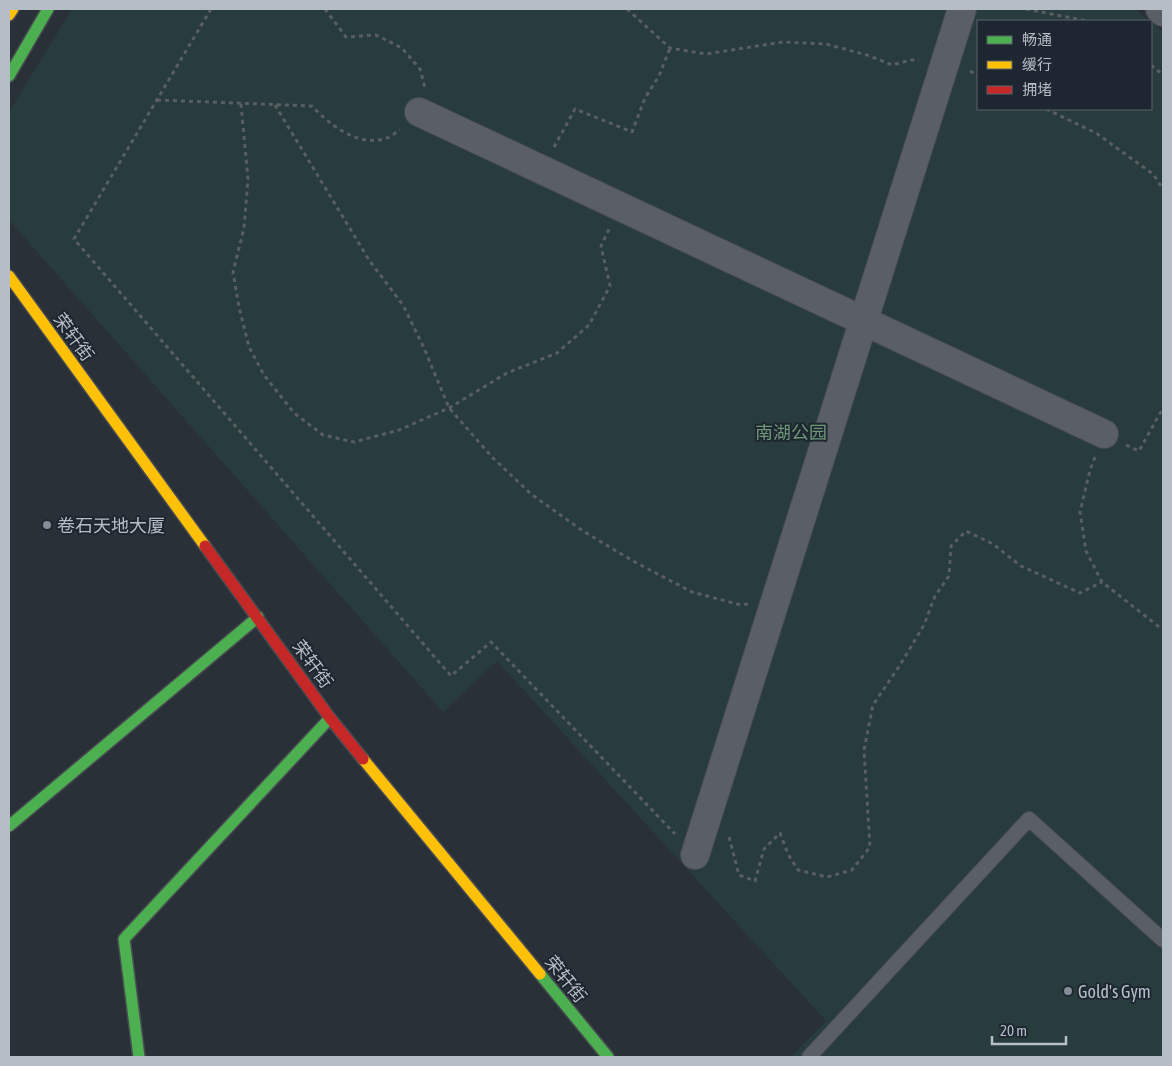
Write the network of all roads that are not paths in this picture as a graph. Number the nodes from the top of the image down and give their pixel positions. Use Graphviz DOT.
graph roads {
  1 [pos="13,9"];
  2 [pos="48,9"];
  3 [pos="962,9"];
  4 [pos="1160,9"];
  5 [pos="1163,12"];
  6 [pos="9,15"];
  7 [pos="9,76"];
  8 [pos="419,112"];
  9 [pos="9,276"];
  10 [pos="864,321"];
  11 [pos="1104,434"];
  12 [pos="258,617"];
  13 [pos="330,718"];
  14 [pos="9,826"];
  15 [pos="695,855"];
  16 [pos="1163,940"];
  17 [pos="140,1057"];
  18 [pos="608,1057"];
  19 [pos="809,1057"];
  1 -- 6 [label="street"];
  2 -- 7 [label="street"];
  3 -- 10 [label="street"];
  4 -- 5 [label="street"];
  8 -- 10 [label="street"];
  9 -- 12 [label="street, 荣轩街"];
  10 -- 11 [label="street"];
  10 -- 15 [label="street"];
  12 -- 13 [label="street, 荣轩街"];
  12 -- 14 [label="street"];
  13 -- 17 [label="street"];
  13 -- 18 [label="street, 荣轩街"];
  16 -- 19 [label="lane"];
}
